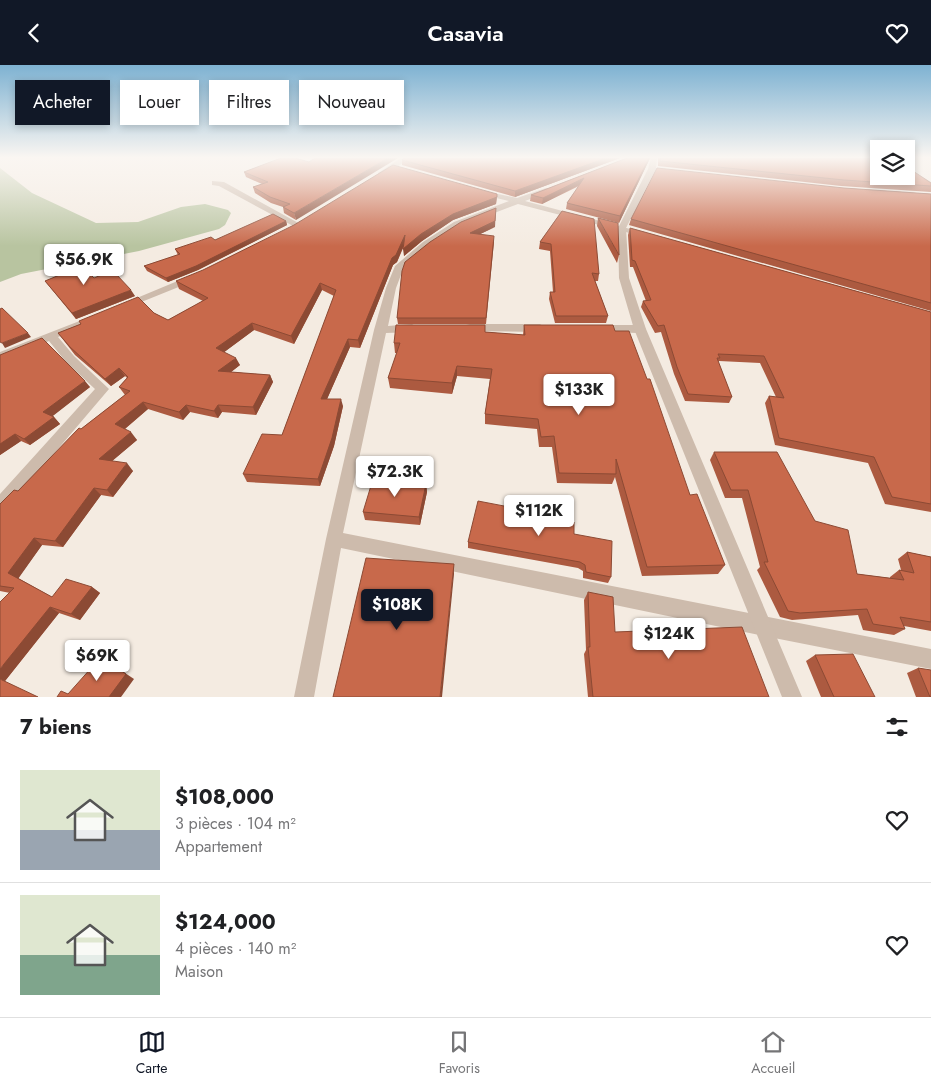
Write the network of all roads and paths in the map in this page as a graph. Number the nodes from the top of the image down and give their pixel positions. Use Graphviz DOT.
graph roads {
  1 [pos="228,187"];
  2 [pos="554,187"];
  3 [pos="644,187"];
  4 [pos="469,188"];
  5 [pos="516,202"];
  6 [pos="622,228"];
  7 [pos="284,233"];
  8 [pos="659,238"];
  9 [pos="202,274"];
  10 [pos="426,328"];
  11 [pos="455,328"];
  12 [pos="552,328"];
  13 [pos="380,329"];
  14 [pos="582,329"];
  15 [pos="640,329"];
  16 [pos="51,336"];
  17 [pos="0,357"];
  18 [pos="0,505"];
  19 [pos="334,539"];
  20 [pos="764,627"];
  21 [pos="931,659"];
  22 [pos="304,697"];
  23 [pos="792,697"];
  1 -- 7 [label="street"];
  2 -- 5 [label="street"];
  3 -- 6 [label="street"];
  4 -- 5 [label="street"];
  5 -- 6 [label="street"];
  5 -- 13 [label="street"];
  6 -- 8 [label="street"];
  6 -- 15 [label="street"];
  9 -- 16 [label="street"];
  10 -- 13 [label="street"];
  11 -- 12 [label="street"];
  13 -- 19 [label="street"];
  14 -- 15 [label="street"];
  15 -- 20 [label="street"];
  16 -- 17 [label="street"];
  16 -- 18 [label="street"];
  19 -- 20 [label="street"];
  19 -- 22 [label="street"];
  20 -- 21 [label="street"];
  20 -- 23 [label="street"];
}
